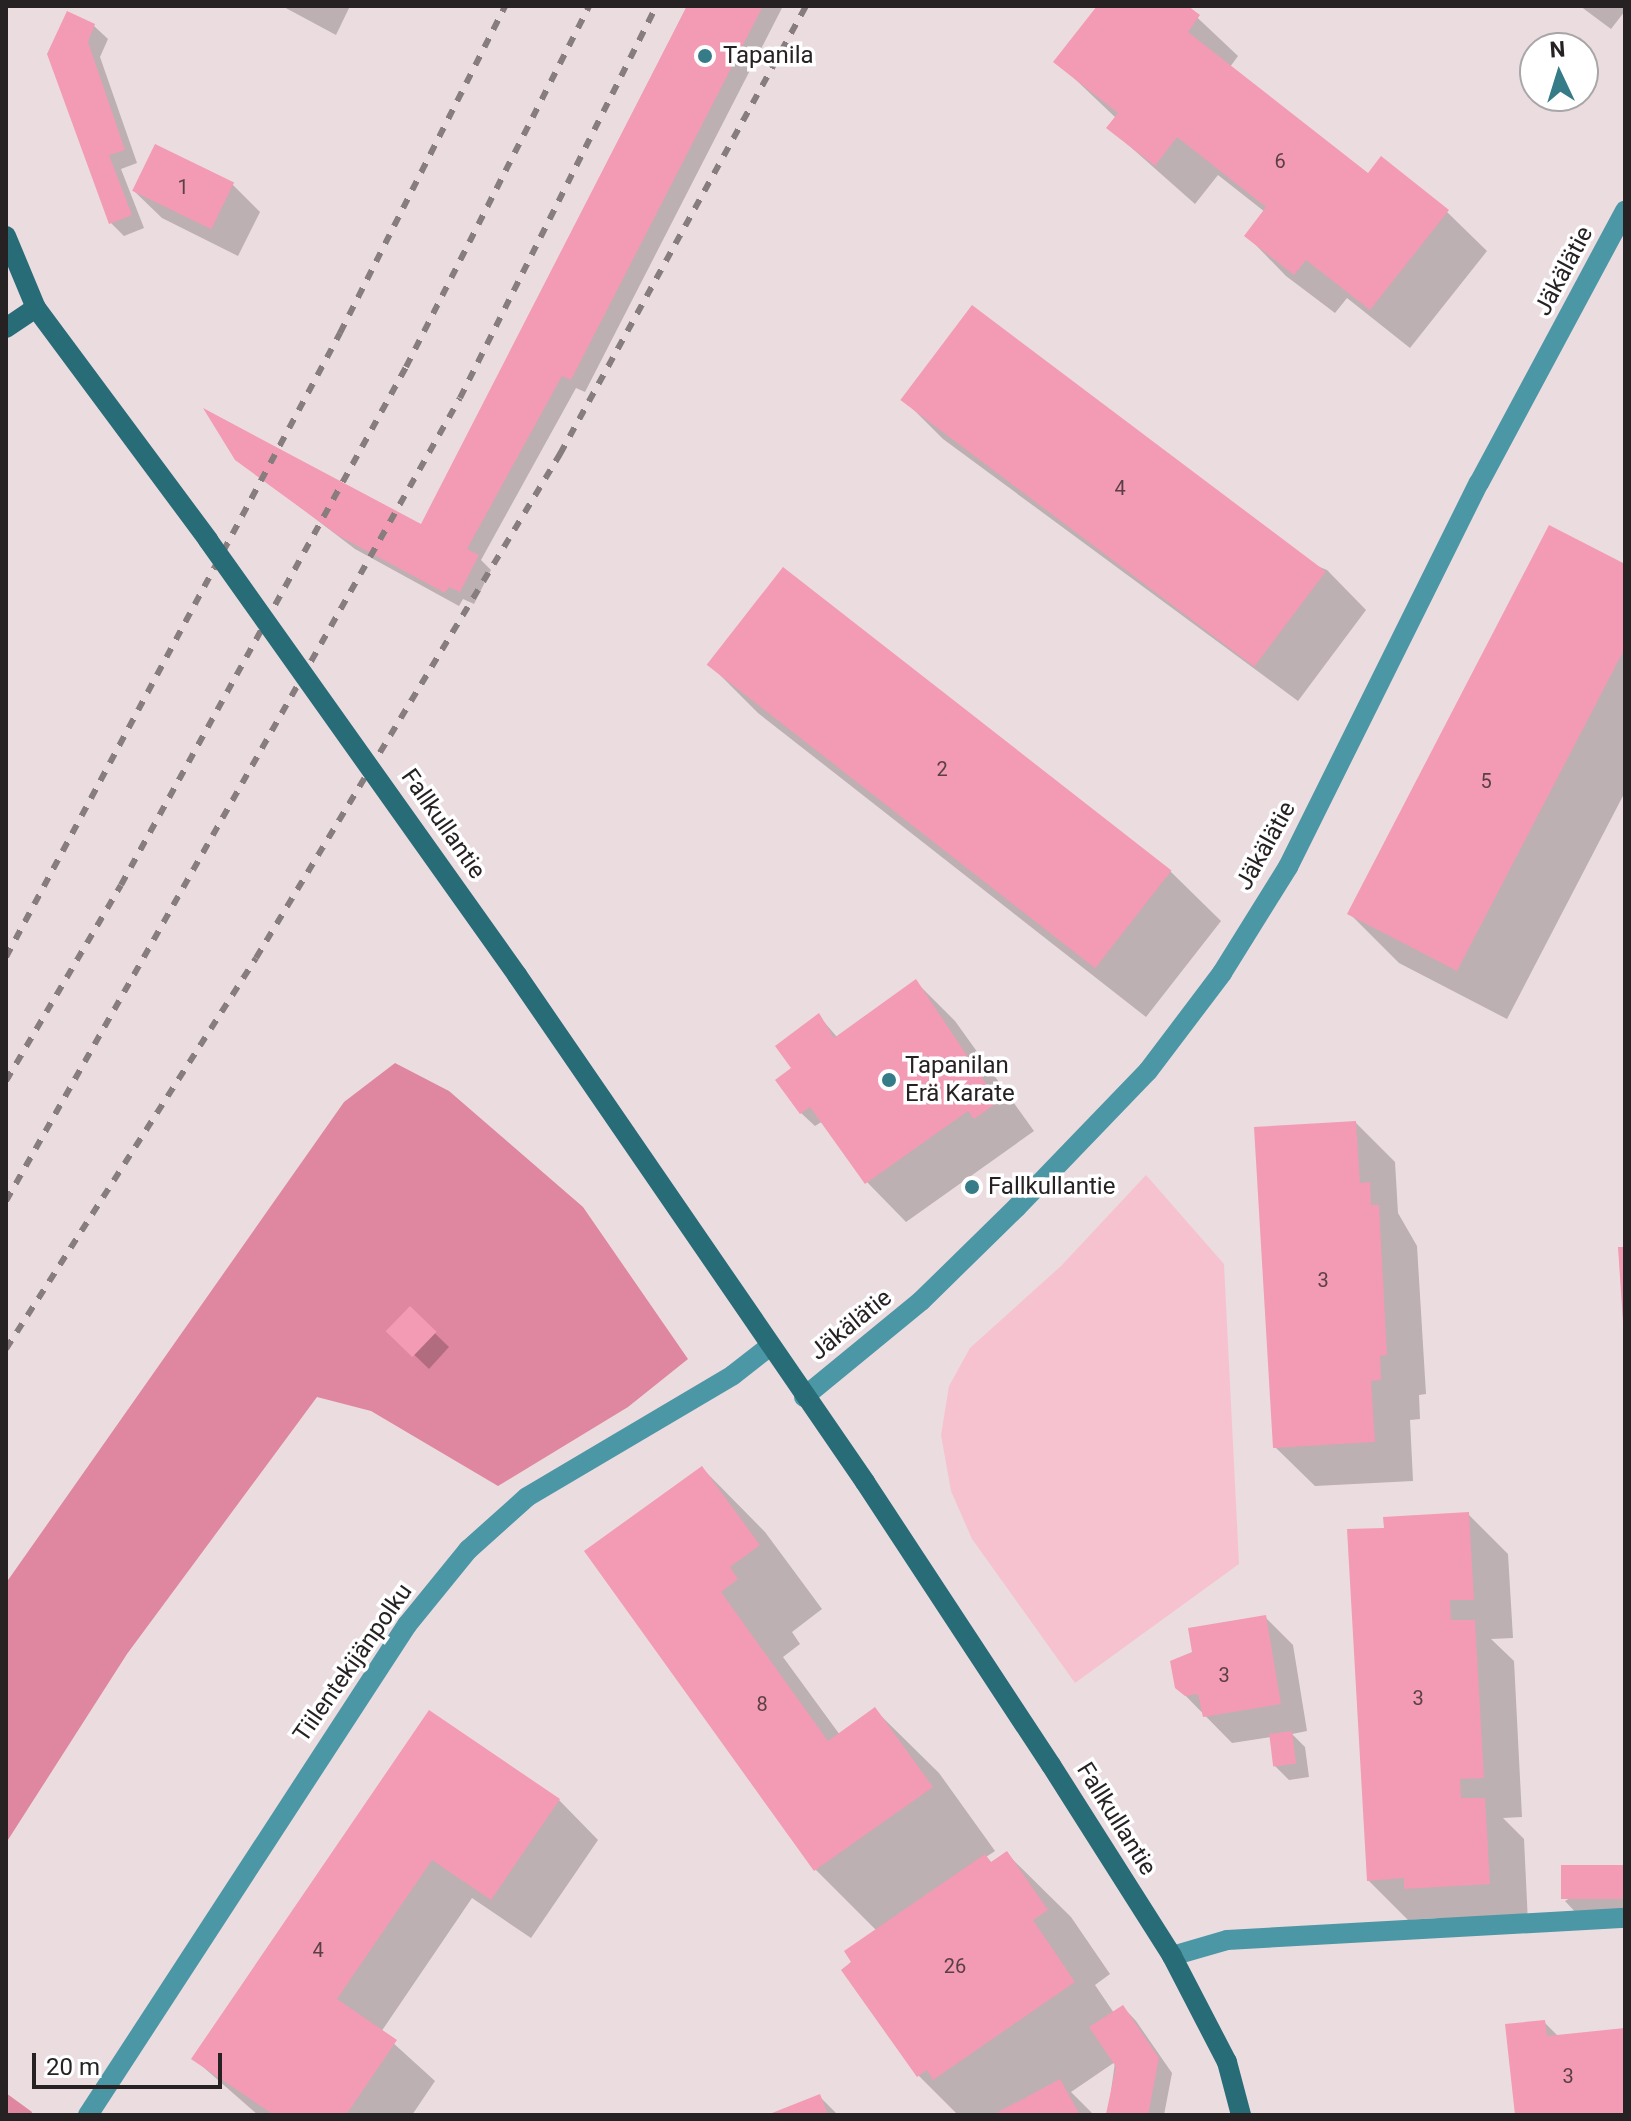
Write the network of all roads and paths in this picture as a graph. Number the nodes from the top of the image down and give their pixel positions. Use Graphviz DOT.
graph roads {
  1 [pos="1625,211"];
  2 [pos="6,236"];
  3 [pos="36,308"];
  4 [pos="6,328"];
  5 [pos="769,1347"];
  6 [pos="804,1397"];
  7 [pos="1625,1918"];
  8 [pos="1172,1956"];
  9 [pos="88,2115"];
  10 [pos="1241,2115"];
  1 -- 6 [label="street, Jäkälätie"];
  2 -- 3 [label="street, Fallkullantie"];
  3 -- 4 [label="street"];
  3 -- 5 [label="street, Fallkullantie, bridge"];
  5 -- 6 [label="street, Fallkullantie"];
  5 -- 9 [label="street, Tiilentekijänpolku"];
  6 -- 8 [label="street, Fallkullantie"];
  7 -- 8 [label="street"];
  8 -- 10 [label="street, Fallkullantie"];
}
